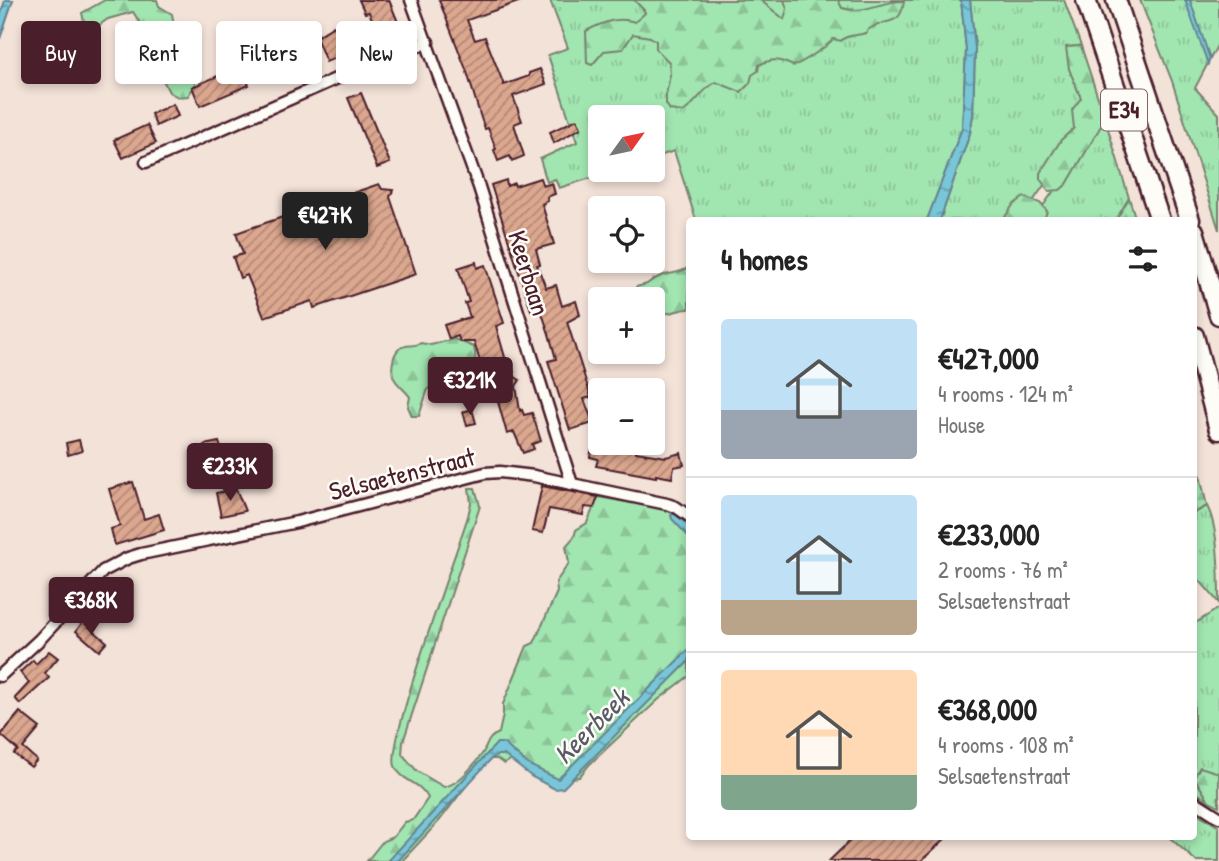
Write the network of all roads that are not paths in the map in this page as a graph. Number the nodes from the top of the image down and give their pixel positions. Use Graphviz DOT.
graph roads {
  1 [pos="411,0"];
  2 [pos="1086,0"];
  3 [pos="1116,0"];
  4 [pos="428,42"];
  5 [pos="146,162"];
  6 [pos="1159,217"];
  7 [pos="1189,217"];
  8 [pos="1197,240"];
  9 [pos="1219,315"];
  10 [pos="1197,347"];
  11 [pos="1219,430"];
  12 [pos="572,484"];
  13 [pos="686,514"];
  14 [pos="0,676"];
  15 [pos="1197,803"];
  16 [pos="1219,817"];
  1 -- 4 [label="street, Keerbaan"];
  2 -- 6 [label="highway, E34"];
  3 -- 7 [label="highway, E34"];
  4 -- 5 [label="street"];
  4 -- 12 [label="street, Keerbaan"];
  8 -- 9 [label="highway"];
  10 -- 11 [label="highway"];
  12 -- 13 [label="street"];
  12 -- 14 [label="street, Selsaetenstraat"];
  15 -- 16 [label="street"];
}
